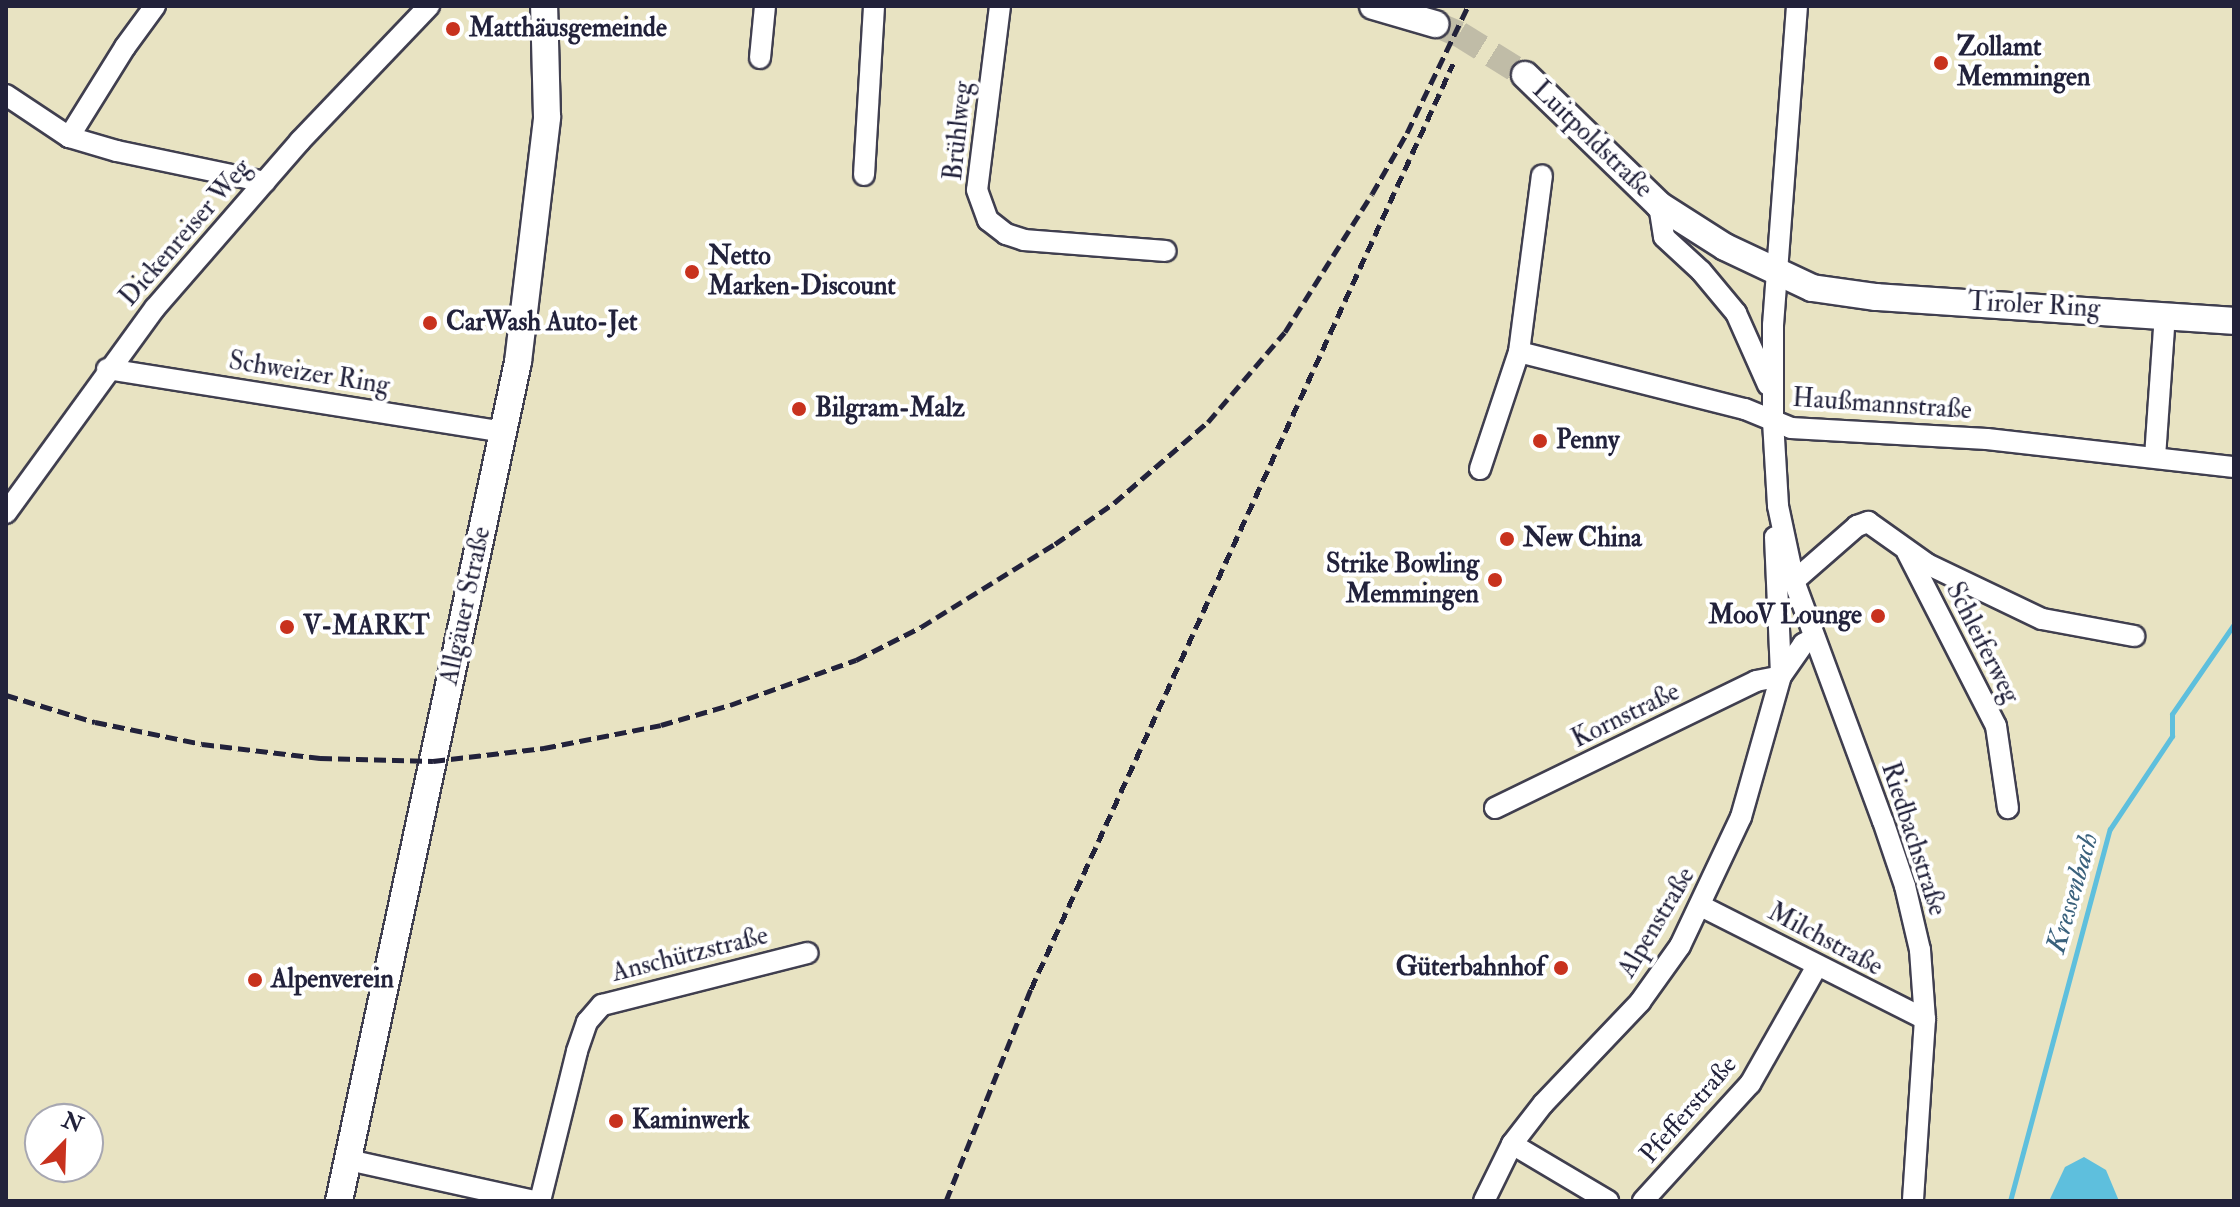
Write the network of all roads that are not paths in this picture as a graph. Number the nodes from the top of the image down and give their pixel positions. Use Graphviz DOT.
graph roads {
  1 [pos="155,6"];
  2 [pos="429,6"];
  3 [pos="544,6"];
  4 [pos="562,6"];
  5 [pos="765,6"];
  6 [pos="874,6"];
  7 [pos="1000,6"];
  8 [pos="1373,6"];
  9 [pos="1409,6"];
  10 [pos="1797,6"];
  11 [pos="1435,24"];
  12 [pos="547,50"];
  13 [pos="760,58"];
  14 [pos="1525,75"];
  15 [pos="6,95"];
  16 [pos="69,137"];
  17 [pos="864,175"];
  18 [pos="1542,175"];
  19 [pos="265,182"];
  20 [pos="1659,205"];
  21 [pos="1166,251"];
  22 [pos="1777,273"];
  23 [pos="2165,314"];
  24 [pos="2234,321"];
  25 [pos="1519,352"];
  26 [pos="107,369"];
  27 [pos="1772,395"];
  28 [pos="1773,421"];
  29 [pos="503,432"];
  30 [pos="2155,457"];
  31 [pos="2234,467"];
  32 [pos="1480,469"];
  33 [pos="1778,506"];
  34 [pos="6,513"];
  35 [pos="1907,552"];
  36 [pos="1794,581"];
  37 [pos="2134,636"];
  38 [pos="1813,639"];
  39 [pos="1781,676"];
  40 [pos="1495,808"];
  41 [pos="2008,808"];
  42 [pos="1701,906"];
  43 [pos="808,953"];
  44 [pos="1817,966"];
  45 [pos="1925,1019"];
  46 [pos="1512,1144"];
  47 [pos="348,1160"];
  48 [pos="339,1201"];
  49 [pos="537,1201"];
  50 [pos="1484,1201"];
  51 [pos="1608,1201"];
  52 [pos="1643,1201"];
  53 [pos="1913,1201"];
  1 -- 16 [label="street"];
  2 -- 19 [label="street, Dickenreiser Weg"];
  3 -- 12 [label="main road, Allgäuer Straße"];
  4 -- 12 [label="main road"];
  5 -- 13 [label="street"];
  6 -- 17 [label="street"];
  7 -- 21 [label="street, Brühlweg"];
  8 -- 11 [label="main road"];
  9 -- 11 [label="street"];
  10 -- 22 [label="street, Riedbachstraße"];
  12 -- 29 [label="main road, Allgäuer Straße"];
  14 -- 20 [label="main road, Luitpoldstraße"];
  15 -- 16 [label="street"];
  16 -- 19 [label="street"];
  18 -- 25 [label="street"];
  19 -- 26 [label="street, Dickenreiser Weg"];
  20 -- 22 [label="main road, Luitpoldstraße"];
  20 -- 27 [label="street"];
  22 -- 23 [label="main road, Tiroler Ring"];
  22 -- 27 [label="street, Riedbachstraße"];
  23 -- 24 [label="main road, Tiroler Ring"];
  23 -- 30 [label="street"];
  25 -- 28 [label="street, Haußmannstraße"];
  25 -- 32 [label="street"];
  26 -- 29 [label="street, Schweizer Ring"];
  26 -- 34 [label="street, Dickenreiser Weg"];
  27 -- 28 [label="street, Riedbachstraße"];
  28 -- 30 [label="street, Haußmannstraße"];
  28 -- 33 [label="street, Riedbachstraße"];
  29 -- 47 [label="main road, Allgäuer Straße"];
  30 -- 31 [label="street, Haußmannstraße"];
  33 -- 36 [label="street, Riedbachstraße"];
  33 -- 39 [label="street, Riedbachstraße"];
  35 -- 36 [label="street, Schleiferweg"];
  35 -- 37 [label="street, Schleiferweg"];
  35 -- 41 [label="street, Schleiferweg"];
  36 -- 38 [label="street, Riedbachstraße"];
  38 -- 39 [label="street, Alpenstraße"];
  38 -- 45 [label="street, Riedbachstraße"];
  39 -- 40 [label="street, Kornstraße"];
  39 -- 42 [label="street, Alpenstraße"];
  42 -- 44 [label="street, Milchstraße"];
  42 -- 46 [label="street, Alpenstraße"];
  43 -- 49 [label="street, Anschützstraße"];
  44 -- 45 [label="street, Milchstraße"];
  44 -- 52 [label="street, Pfefferstraße"];
  45 -- 53 [label="street, Riedbachstraße"];
  46 -- 50 [label="street, Alpenstraße"];
  46 -- 51 [label="street"];
  47 -- 48 [label="main road, Allgäuer Straße"];
  47 -- 49 [label="street, Anschützstraße"];
}
